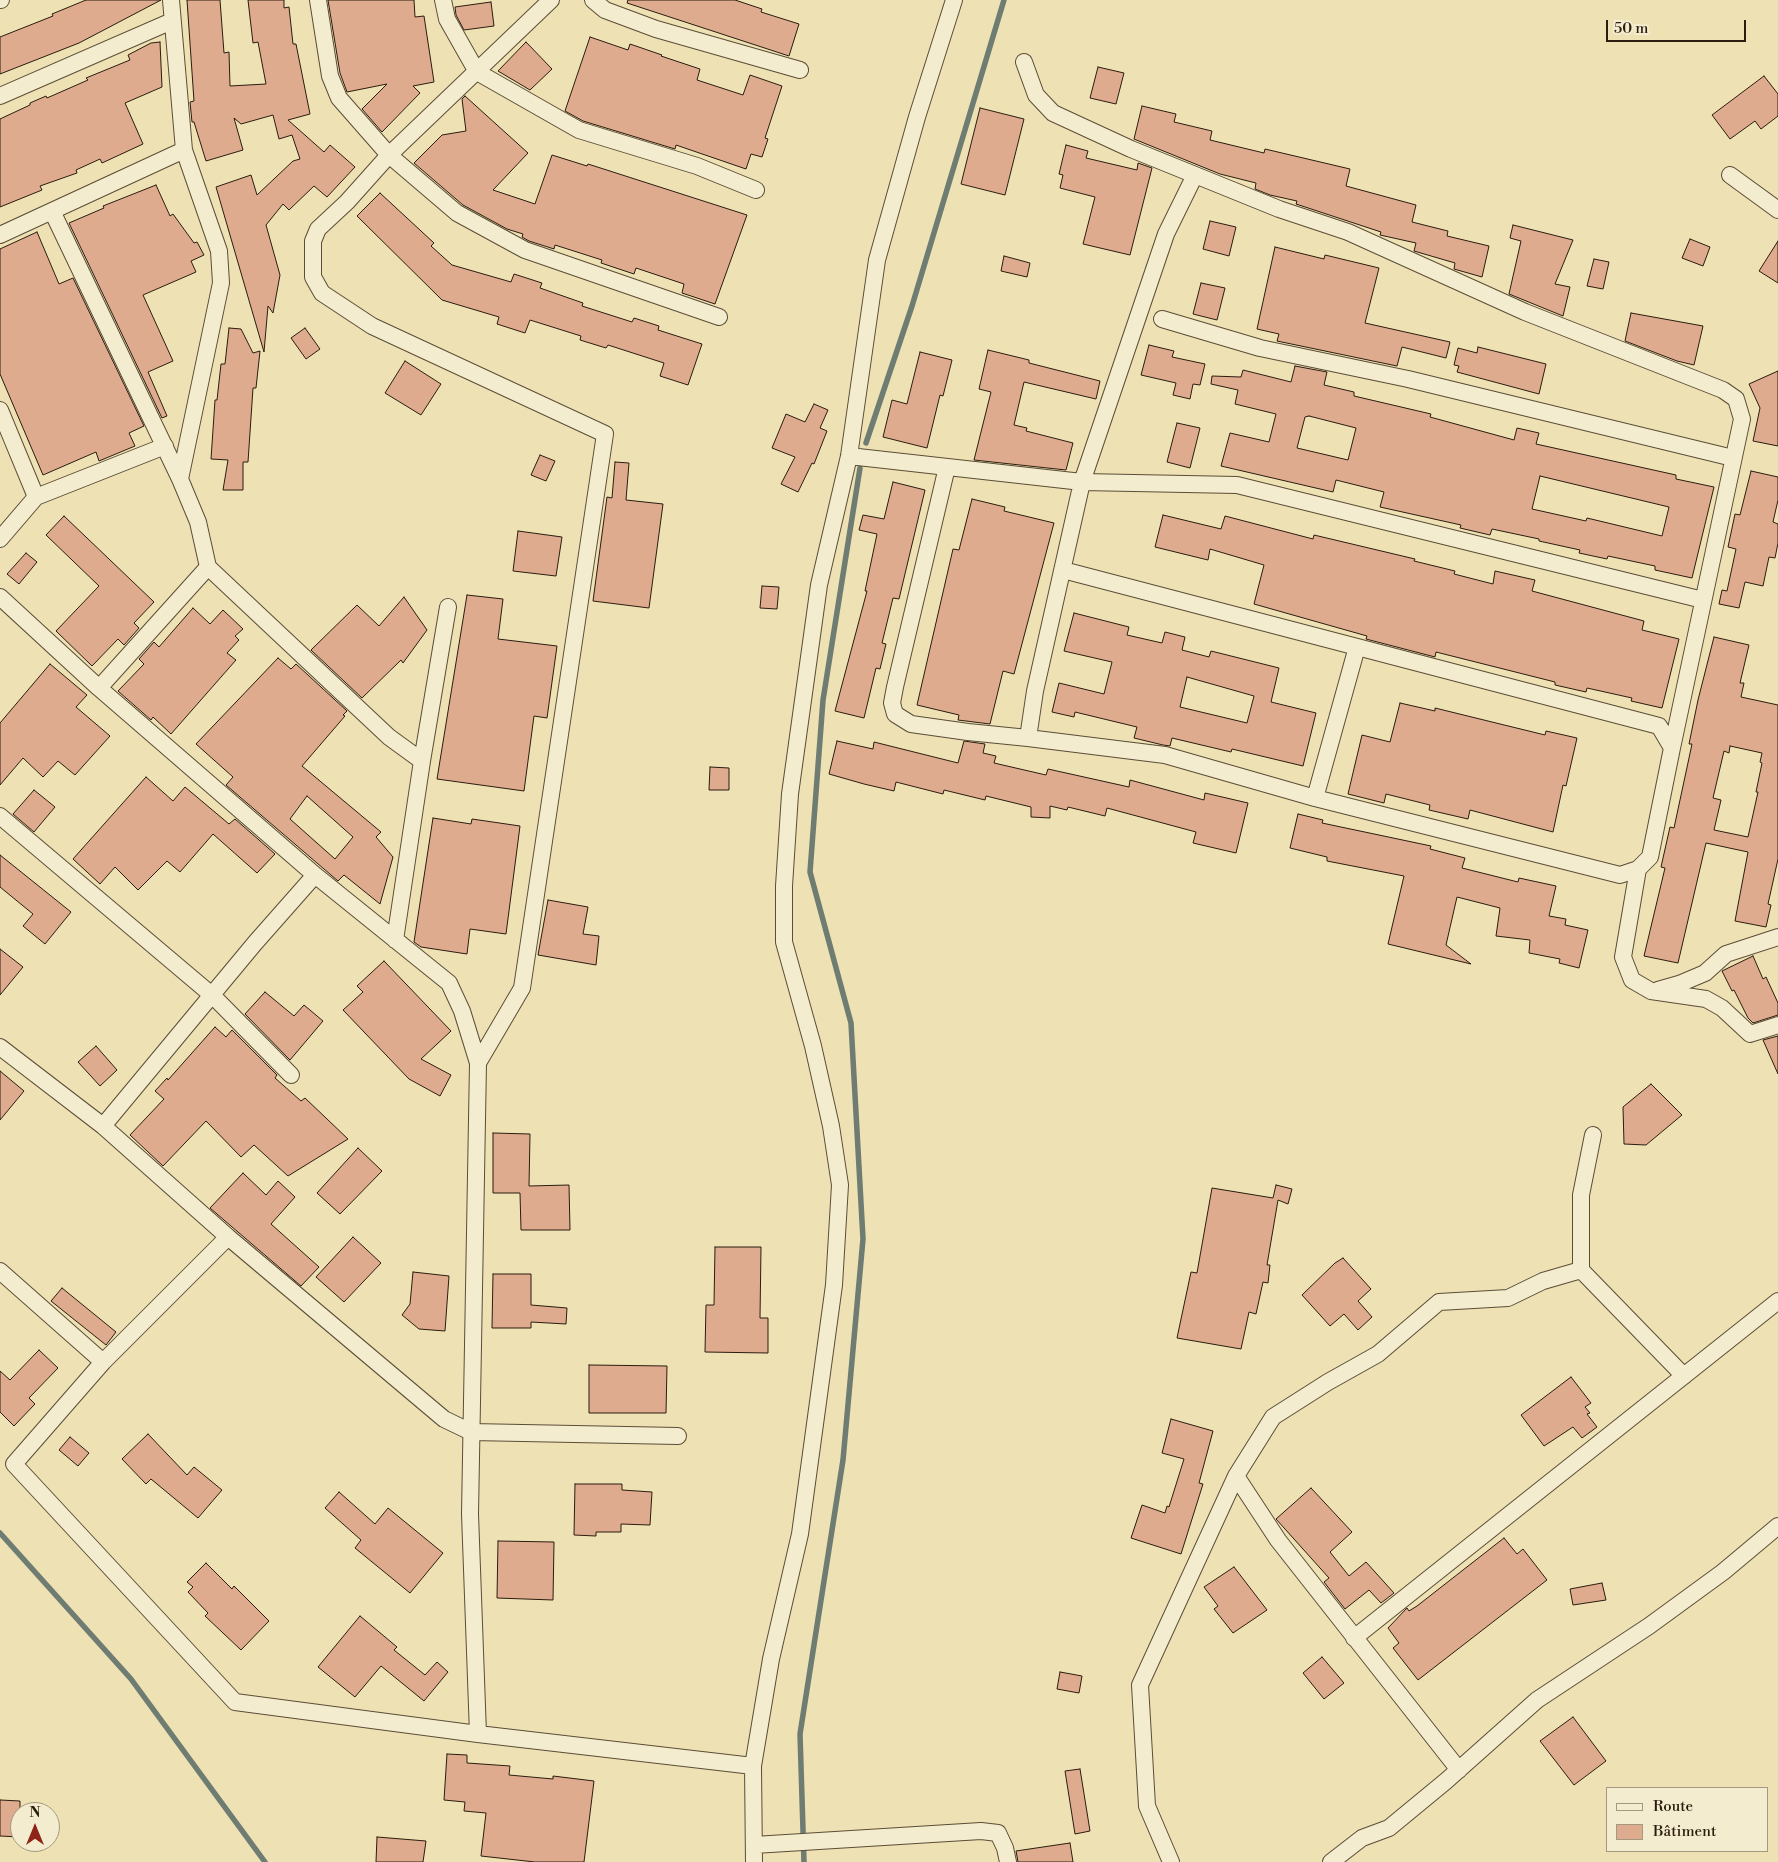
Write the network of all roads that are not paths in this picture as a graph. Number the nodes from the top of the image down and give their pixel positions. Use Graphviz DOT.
graph roads {
  1 [pos="171,0"];
  2 [pos="318,0"];
  3 [pos="443,0"];
  4 [pos="551,0"];
  5 [pos="592,0"];
  6 [pos="954,0"];
  7 [pos="172,21"];
  8 [pos="1024,62"];
  9 [pos="800,70"];
  10 [pos="477,72"];
  11 [pos="0,96"];
  12 [pos="184,150"];
  13 [pos="389,156"];
  14 [pos="1194,175"];
  15 [pos="1730,175"];
  16 [pos="756,190"];
  17 [pos="1778,210"];
  18 [pos="52,211"];
  19 [pos="0,235"];
  20 [pos="719,317"];
  21 [pos="1162,319"];
  22 [pos="0,410"];
  23 [pos="165,446"];
  24 [pos="849,456"];
  25 [pos="1733,458"];
  26 [pos="946,467"];
  27 [pos="180,479"];
  28 [pos="1082,482"];
  29 [pos="36,497"];
  30 [pos="0,539"];
  31 [pos="208,567"];
  32 [pos="1062,570"];
  33 [pos="0,597"];
  34 [pos="1703,600"];
  35 [pos="448,607"];
  36 [pos="1357,647"];
  37 [pos="98,688"];
  38 [pos="1028,738"];
  39 [pos="1672,748"];
  40 [pos="422,762"];
  41 [pos="1315,798"];
  42 [pos="0,816"];
  43 [pos="1638,868"];
  44 [pos="315,875"];
  45 [pos="1778,937"];
  46 [pos="395,940"];
  47 [pos="1651,991"];
  48 [pos="213,996"];
  49 [pos="1778,1025"];
  50 [pos="0,1047"];
  51 [pos="478,1063"];
  52 [pos="291,1075"];
  53 [pos="103,1126"];
  54 [pos="1593,1135"];
  55 [pos="228,1237"];
  56 [pos="1580,1270"];
  57 [pos="0,1271"];
  58 [pos="1778,1300"];
  59 [pos="103,1362"];
  60 [pos="1684,1376"];
  61 [pos="471,1432"];
  62 [pos="678,1436"];
  63 [pos="1236,1476"];
  64 [pos="1778,1526"];
  65 [pos="1354,1638"];
  66 [pos="478,1734"];
  67 [pos="753,1766"];
  68 [pos="1459,1770"];
  69 [pos="754,1844"];
  70 [pos="754,1862"];
  71 [pos="1008,1862"];
  72 [pos="1171,1862"];
  73 [pos="1331,1862"];
  1 -- 7 [label="street"];
  2 -- 13 [label="street"];
  3 -- 10 [label="street"];
  4 -- 10 [label="street"];
  5 -- 9 [label="street"];
  6 -- 24 [label="street"];
  7 -- 11 [label="street"];
  7 -- 12 [label="street"];
  8 -- 14 [label="street"];
  10 -- 13 [label="street"];
  10 -- 16 [label="street"];
  12 -- 18 [label="street"];
  12 -- 27 [label="street"];
  13 -- 20 [label="street"];
  13 -- 51 [label="street"];
  14 -- 25 [label="street"];
  14 -- 28 [label="street"];
  15 -- 17 [label="street"];
  18 -- 19 [label="street"];
  18 -- 23 [label="street"];
  21 -- 25 [label="street"];
  22 -- 29 [label="street"];
  23 -- 27 [label="street"];
  23 -- 29 [label="street"];
  24 -- 26 [label="street"];
  24 -- 67 [label="street"];
  25 -- 34 [label="street"];
  26 -- 28 [label="street"];
  26 -- 38 [label="street"];
  27 -- 31 [label="street"];
  28 -- 32 [label="street"];
  28 -- 34 [label="street"];
  29 -- 30 [label="street"];
  31 -- 37 [label="street"];
  31 -- 40 [label="street"];
  32 -- 36 [label="street"];
  32 -- 38 [label="street"];
  33 -- 37 [label="street"];
  34 -- 39 [label="street"];
  35 -- 40 [label="street"];
  36 -- 39 [label="street"];
  36 -- 41 [label="street"];
  37 -- 44 [label="street"];
  38 -- 41 [label="street"];
  39 -- 43 [label="street"];
  40 -- 46 [label="street"];
  41 -- 43 [label="street"];
  42 -- 48 [label="street"];
  43 -- 47 [label="street"];
  44 -- 46 [label="street"];
  44 -- 48 [label="street"];
  45 -- 47 [label="street"];
  46 -- 51 [label="street"];
  47 -- 49 [label="street"];
  48 -- 52 [label="street"];
  48 -- 53 [label="street"];
  50 -- 53 [label="street"];
  51 -- 61 [label="street"];
  53 -- 55 [label="street"];
  54 -- 56 [label="street"];
  55 -- 59 [label="street"];
  55 -- 61 [label="street"];
  56 -- 60 [label="street"];
  56 -- 63 [label="street"];
  57 -- 59 [label="street"];
  58 -- 60 [label="street"];
  59 -- 66 [label="street"];
  60 -- 65 [label="street"];
  61 -- 62 [label="street"];
  61 -- 66 [label="street"];
  63 -- 65 [label="street"];
  63 -- 72 [label="street"];
  64 -- 68 [label="street"];
  65 -- 68 [label="street"];
  66 -- 67 [label="street"];
  67 -- 69 [label="street"];
  68 -- 73 [label="street"];
  69 -- 70 [label="street"];
  69 -- 71 [label="street"];
}
